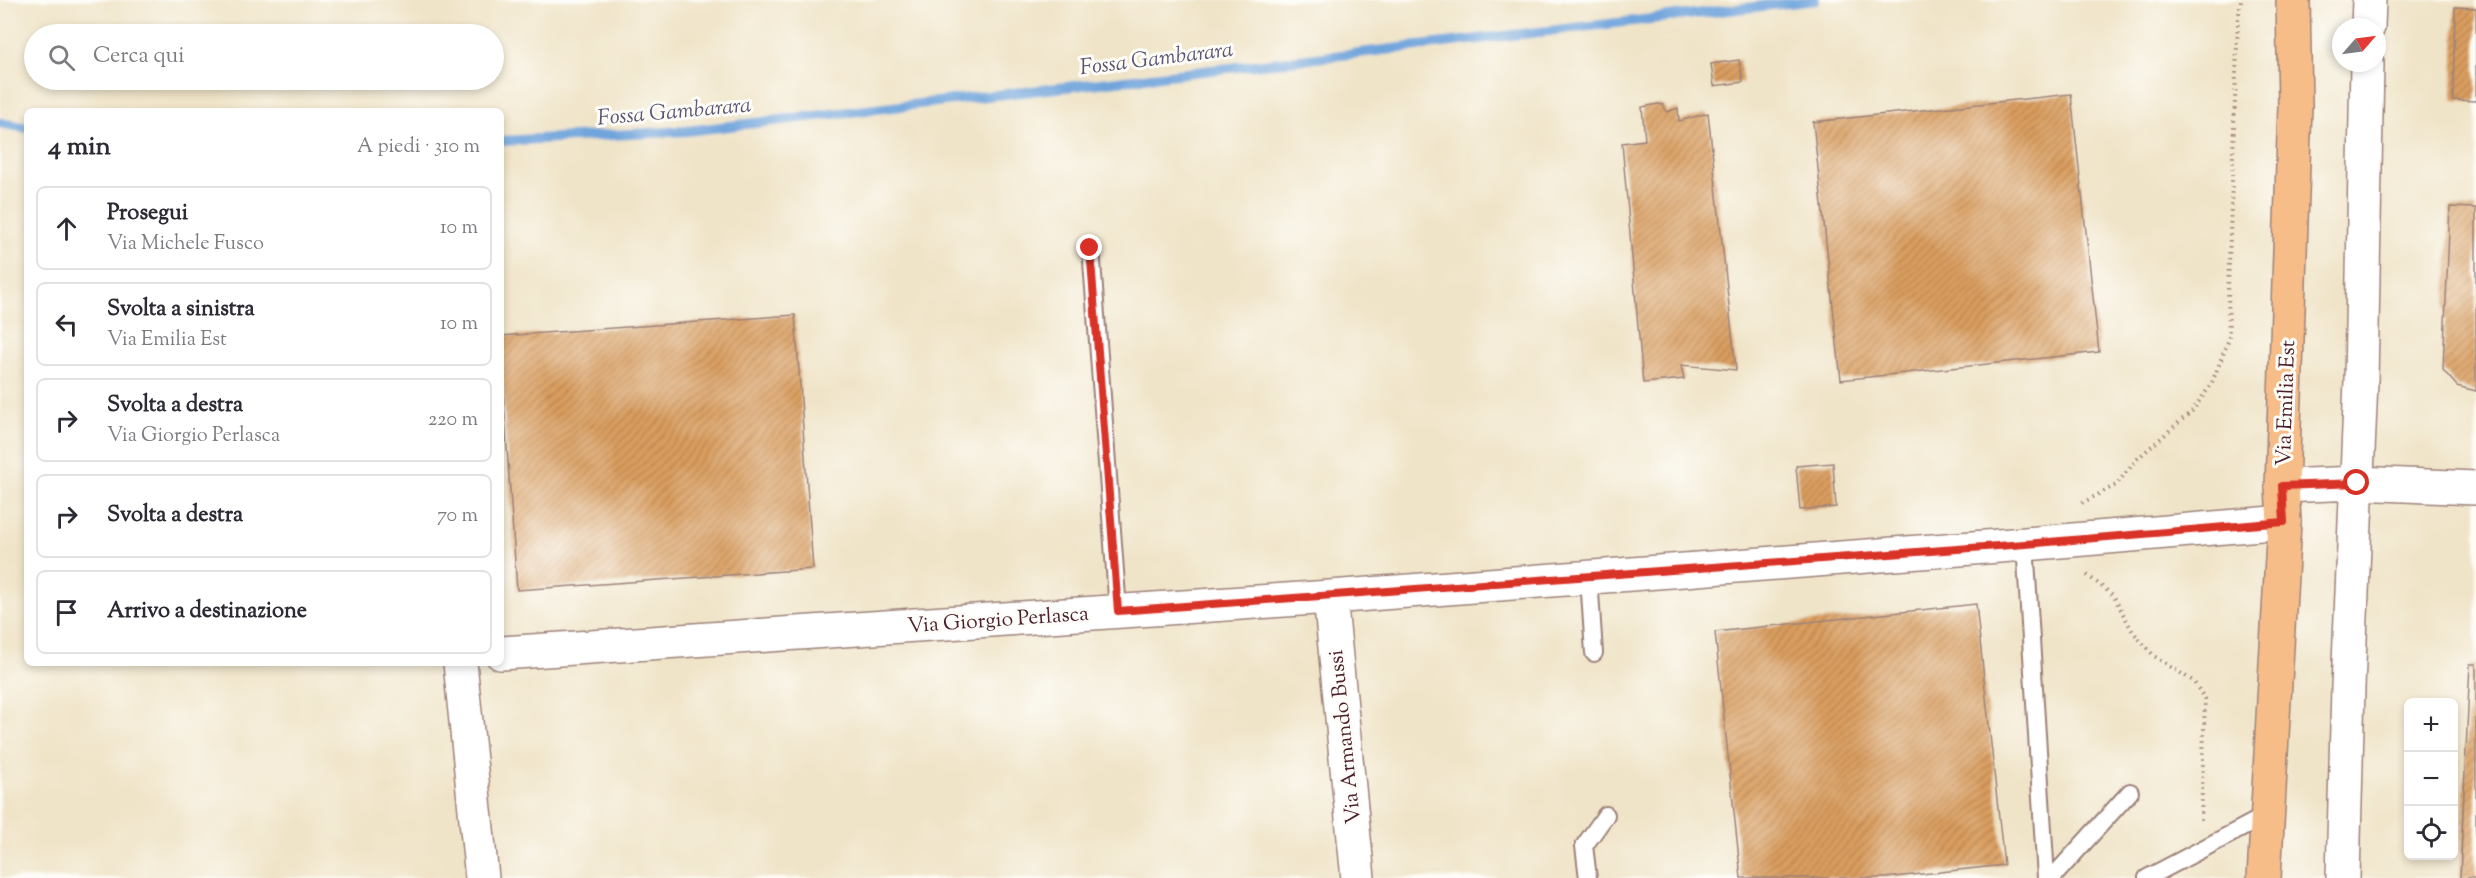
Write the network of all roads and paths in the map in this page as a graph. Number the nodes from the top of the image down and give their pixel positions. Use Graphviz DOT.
graph roads {
  1 [pos="2241,0"];
  2 [pos="2293,0"];
  3 [pos="2368,0"];
  4 [pos="2368,18"];
  5 [pos="2367,72"];
  6 [pos="1090,248"];
  7 [pos="2357,483"];
  8 [pos="2282,486"];
  9 [pos="2476,488"];
  10 [pos="2284,522"];
  11 [pos="2068,540"];
  12 [pos="2025,544"];
  13 [pos="1589,577"];
  14 [pos="1330,597"];
  15 [pos="1118,611"];
  16 [pos="504,653"];
  17 [pos="1594,653"];
  18 [pos="460,666"];
  19 [pos="2130,792"];
  20 [pos="2267,815"];
  21 [pos="1606,816"];
  22 [pos="2200,850"];
  23 [pos="482,878"];
  24 [pos="1358,878"];
  25 [pos="1588,878"];
  26 [pos="2046,878"];
  27 [pos="2052,878"];
  28 [pos="2147,878"];
  29 [pos="2264,878"];
  30 [pos="2343,878"];
  1 -- 11 [label="path"];
  2 -- 8 [label="main road, Via Emilia Est"];
  3 -- 4 [label="street"];
  5 -- 7 [label="street"];
  6 -- 15 [label="lane"];
  7 -- 8 [label="street"];
  7 -- 9 [label="street"];
  7 -- 30 [label="street"];
  8 -- 10 [label="main road, Via Emilia Est"];
  10 -- 11 [label="street, Via Giorgio Perlasca"];
  10 -- 20 [label="main road, Via Emilia Est"];
  11 -- 12 [label="street, Via Giorgio Perlasca"];
  11 -- 22 [label="path"];
  12 -- 13 [label="street, Via Giorgio Perlasca"];
  12 -- 26 [label="lane"];
  13 -- 14 [label="street, Via Giorgio Perlasca"];
  13 -- 17 [label="lane"];
  14 -- 15 [label="street, Via Giorgio Perlasca"];
  14 -- 24 [label="street, Via Armando Bussi"];
  15 -- 16 [label="street, Via Giorgio Perlasca"];
  18 -- 23 [label="street"];
  19 -- 27 [label="lane"];
  20 -- 22 [label="lane"];
  20 -- 29 [label="main road, Via Emilia Est"];
  21 -- 25 [label="lane"];
  22 -- 28 [label="lane"];
}
